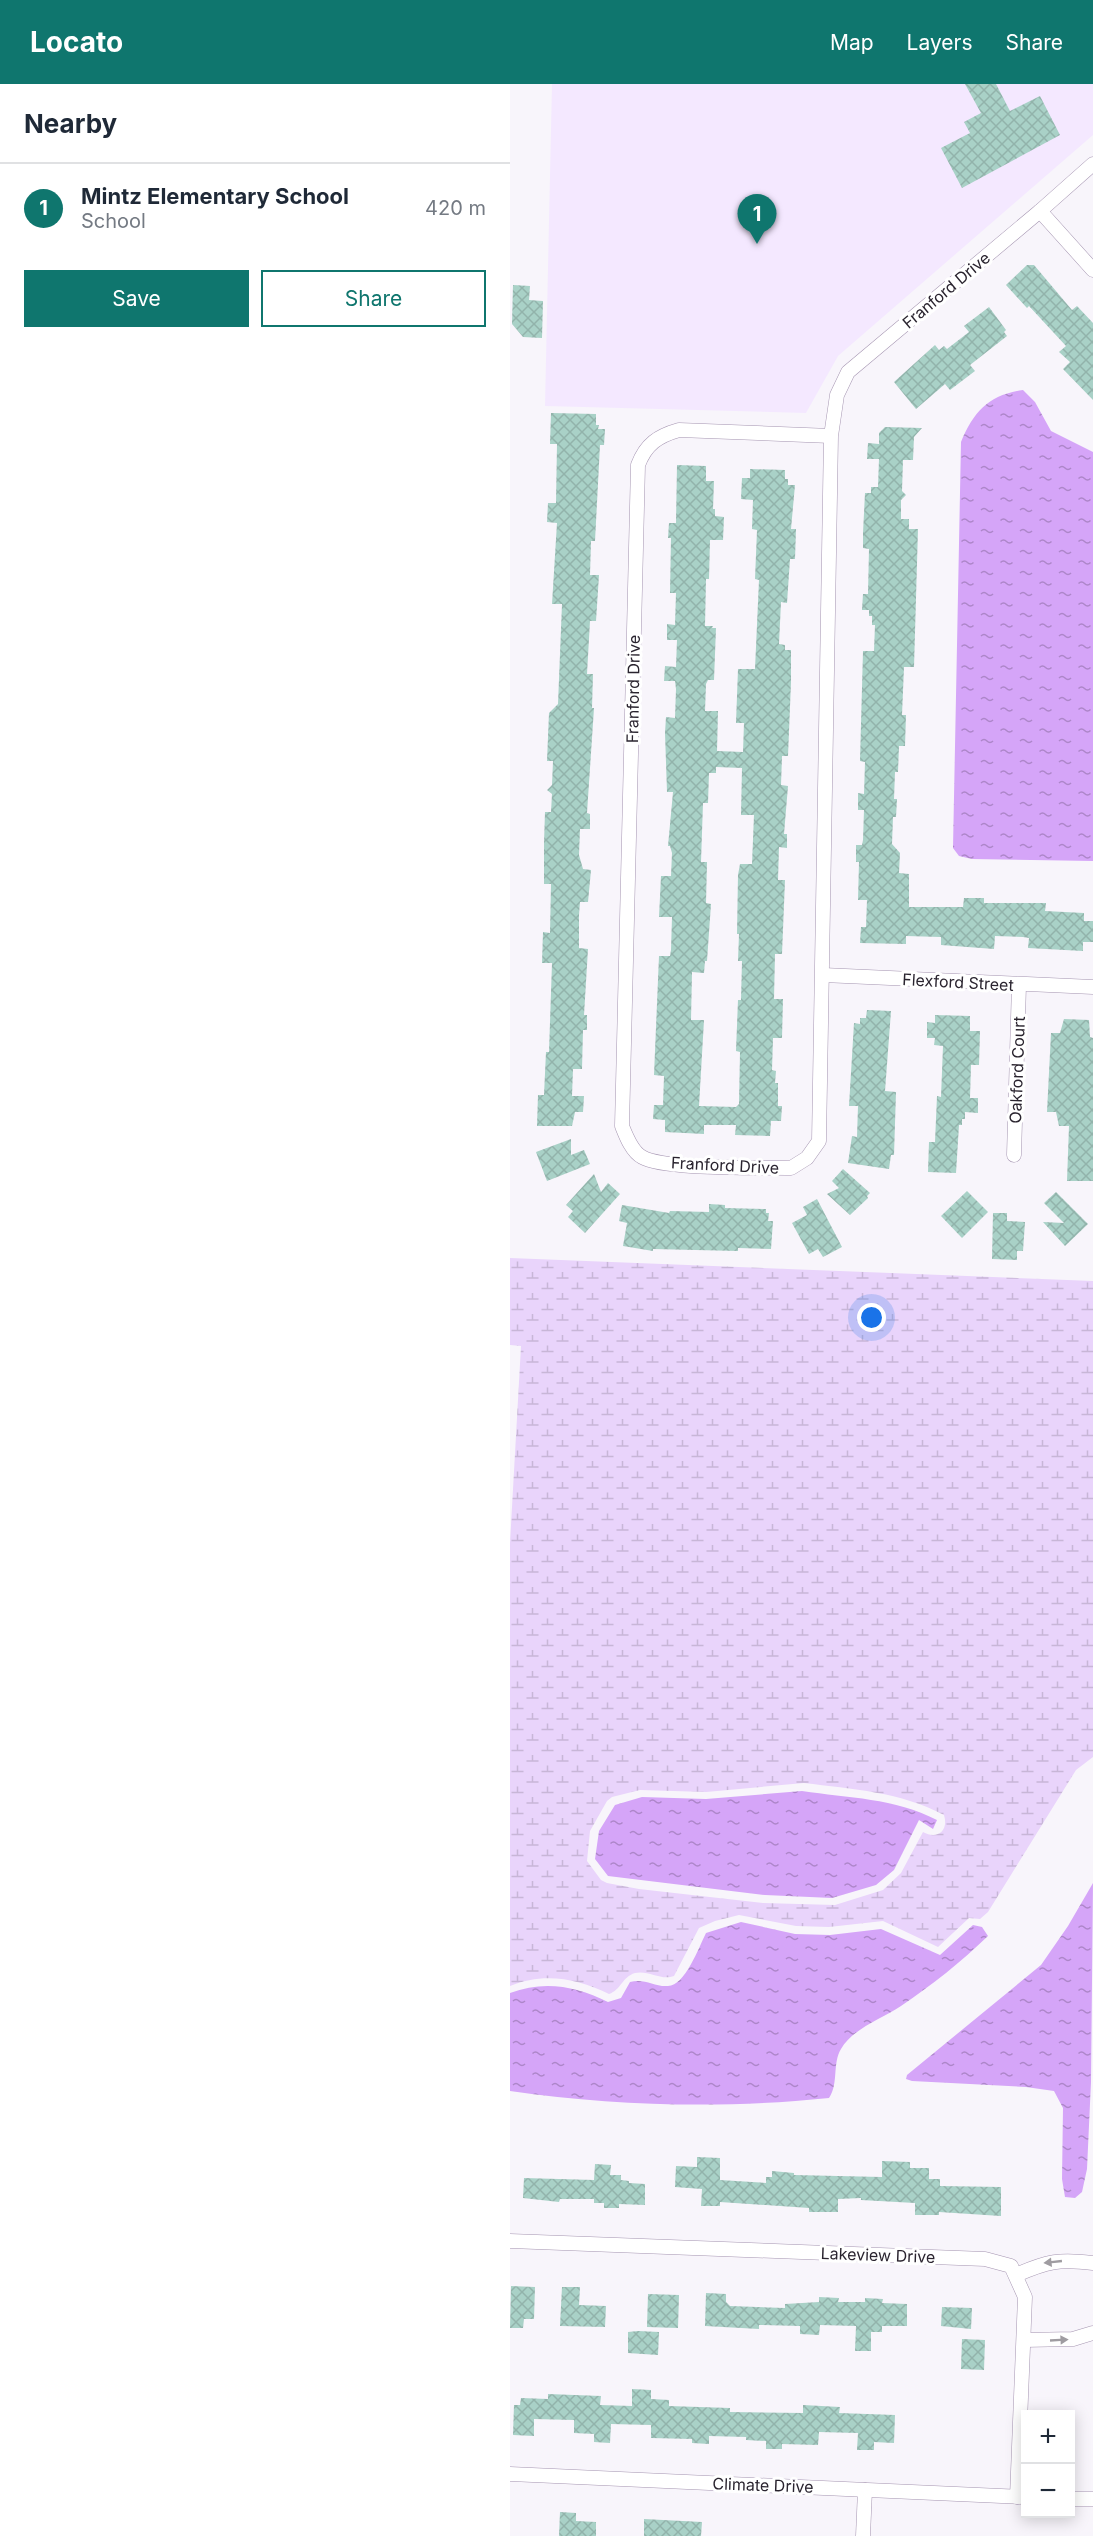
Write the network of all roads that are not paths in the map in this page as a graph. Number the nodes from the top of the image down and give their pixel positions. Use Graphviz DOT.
graph roads {
  1 [pos="1093,164"];
  2 [pos="1040,211"];
  3 [pos="1093,270"];
  4 [pos="831,436"];
  5 [pos="823,975"];
  6 [pos="1019,985"];
  7 [pos="1093,987"];
  8 [pos="1014,1155"];
  9 [pos="510,2241"];
  10 [pos="1093,2264"];
  11 [pos="1016,2275"];
  12 [pos="1093,2333"];
  13 [pos="1024,2340"];
  14 [pos="1022,2464"];
  15 [pos="510,2474"];
  16 [pos="865,2490"];
  17 [pos="1021,2497"];
  18 [pos="1075,2499"];
  19 [pos="1093,2499"];
  20 [pos="863,2536"];
  1 -- 2 [label="street, Franford Drive"];
  2 -- 3 [label="street"];
  2 -- 4 [label="street, Franford Drive"];
  4 -- 5 [label="street, Franford Drive"];
  4 -- 5 [label="street, Franford Drive"];
  5 -- 6 [label="street, Flexford Street"];
  6 -- 7 [label="street, Flexford Street"];
  6 -- 8 [label="street, Oakford Court"];
  9 -- 11 [label="street, Lakeview Drive"];
  10 -- 11 [label="street, one-way"];
  11 -- 13 [label="street"];
  13 -- 12 [label="street, one-way"];
  13 -- 14 [label="street"];
  15 -- 16 [label="street, Climate Drive"];
  16 -- 17 [label="street, Climate Drive"];
  16 -- 20 [label="street"];
  18 -- 19 [label="street"];
}
